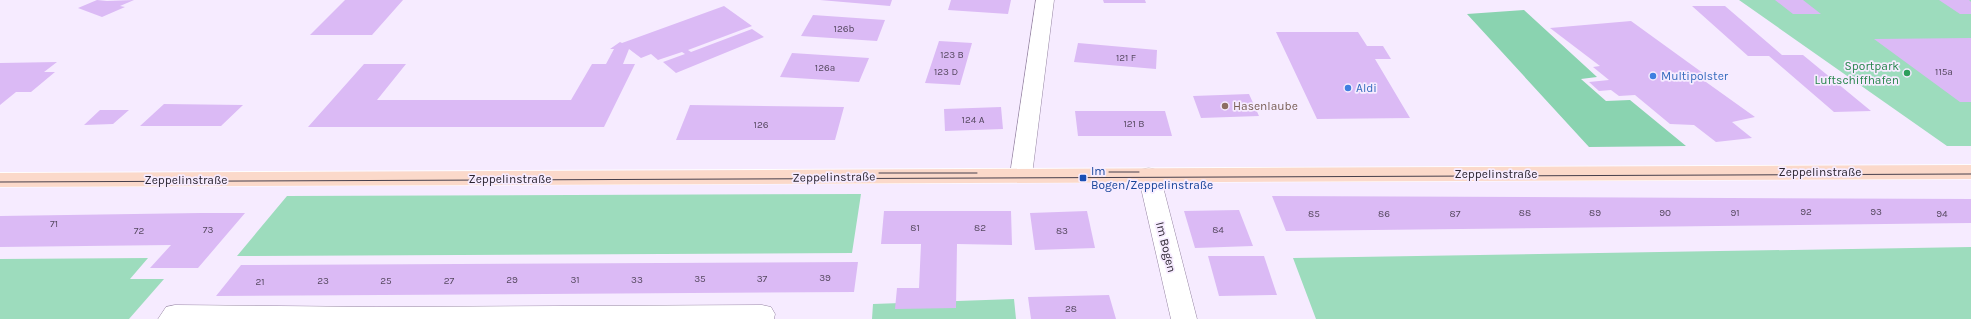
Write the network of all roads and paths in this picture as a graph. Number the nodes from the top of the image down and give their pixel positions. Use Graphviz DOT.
graph roads {
  1 [pos="1045,0"];
  2 [pos="1971,172"];
  3 [pos="1021,175"];
  4 [pos="1149,175"];
  5 [pos="0,180"];
  6 [pos="583,317"];
  7 [pos="375,318"];
  8 [pos="171,319"];
  9 [pos="761,319"];
  10 [pos="1184,319"];
  1 -- 3 [label="street"];
  2 -- 4 [label="main road, Zeppelinstraße"];
  3 -- 4 [label="main road, Zeppelinstraße"];
  3 -- 5 [label="main road, Zeppelinstraße"];
  4 -- 10 [label="street, Im Bogen"];
  6 -- 7 [label="street"];
  6 -- 9 [label="street"];
  7 -- 8 [label="street"];
}
